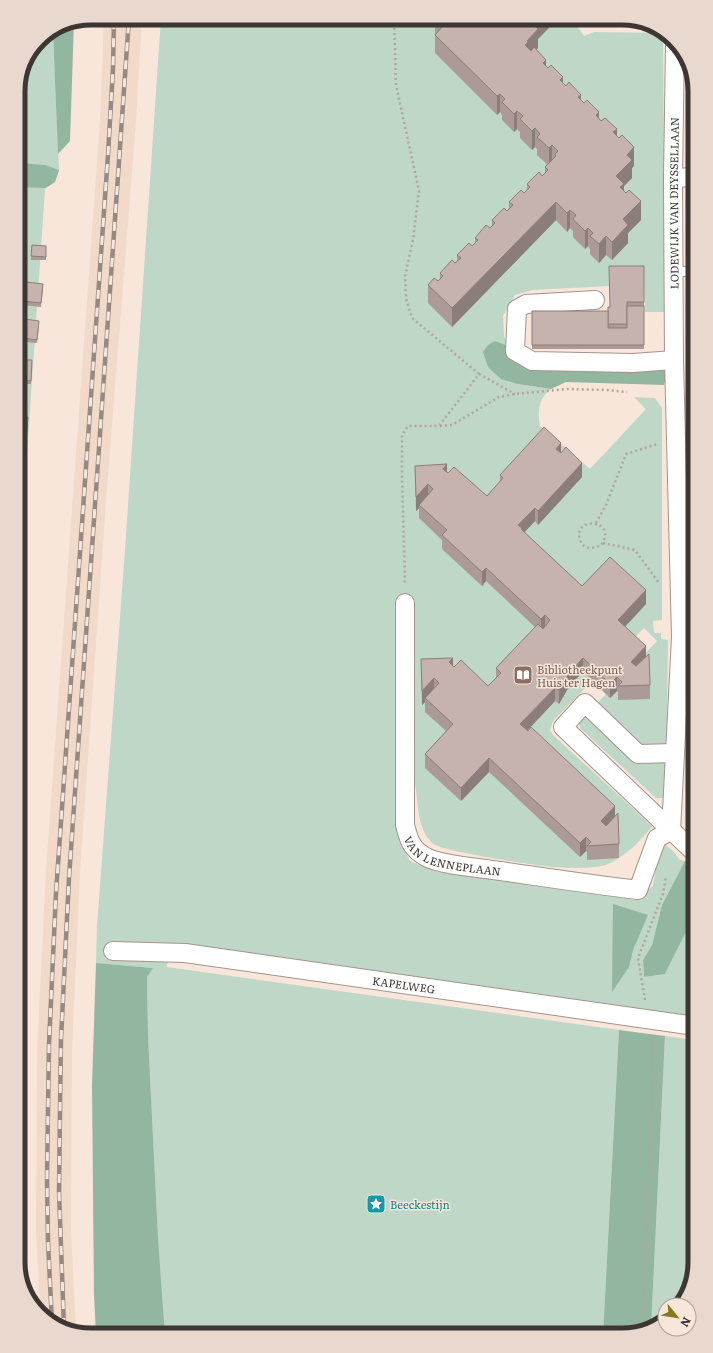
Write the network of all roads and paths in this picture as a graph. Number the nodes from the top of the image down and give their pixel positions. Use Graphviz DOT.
graph roads {
  1 [pos="394,25"];
  2 [pos="675,52"];
  3 [pos="688,177"];
  4 [pos="673,178"];
  5 [pos="674,271"];
  6 [pos="688,272"];
  7 [pos="595,300"];
  8 [pos="674,360"];
  9 [pos="479,374"];
  10 [pos="627,392"];
  11 [pos="515,394"];
  12 [pos="439,426"];
  13 [pos="676,445"];
  14 [pos="596,523"];
  15 [pos="603,543"];
  16 [pos="405,603"];
  17 [pos="680,603"];
  18 [pos="688,637"];
  19 [pos="675,753"];
  20 [pos="671,831"];
  21 [pos="688,846"];
  22 [pos="666,870"];
  23 [pos="113,951"];
  24 [pos="651,1019"];
  25 [pos="688,1025"];
  26 [pos="642,1325"];
  1 -- 9 [label="path"];
  2 -- 4 [label="street, LODEWIJK VAN DEYSSELLAAN"];
  3 -- 4 [label="street"];
  4 -- 5 [label="street, LODEWIJK VAN DEYSSELLAAN"];
  5 -- 6 [label="lane"];
  5 -- 8 [label="street, LODEWIJK VAN DEYSSELLAAN"];
  7 -- 8 [label="street"];
  8 -- 13 [label="street, LODEWIJK VAN DEYSSELLAAN"];
  9 -- 11 [label="path"];
  9 -- 12 [label="path"];
  10 -- 11 [label="path"];
  11 -- 12 [label="path"];
  12 -- 16 [label="path"];
  13 -- 14 [label="path"];
  13 -- 17 [label="street, LODEWIJK VAN DEYSSELLAAN"];
  14 -- 15 [label="path"];
  14 -- 15 [label="path"];
  15 -- 17 [label="path"];
  16 -- 20 [label="street, VAN LENNEPLAAN"];
  17 -- 18 [label="street, LODEWIJK VAN DEYSSELLAAN"];
  18 -- 19 [label="street, LODEWIJK VAN DEYSSELLAAN"];
  19 -- 20 [label="street, LODEWIJK VAN DEYSSELLAAN"];
  19 -- 20 [label="street"];
  20 -- 21 [label="street"];
  22 -- 24 [label="path"];
  23 -- 24 [label="street, KAPELWEG"];
  24 -- 25 [label="street, KAPELWEG"];
  24 -- 26 [label="path"];
}
